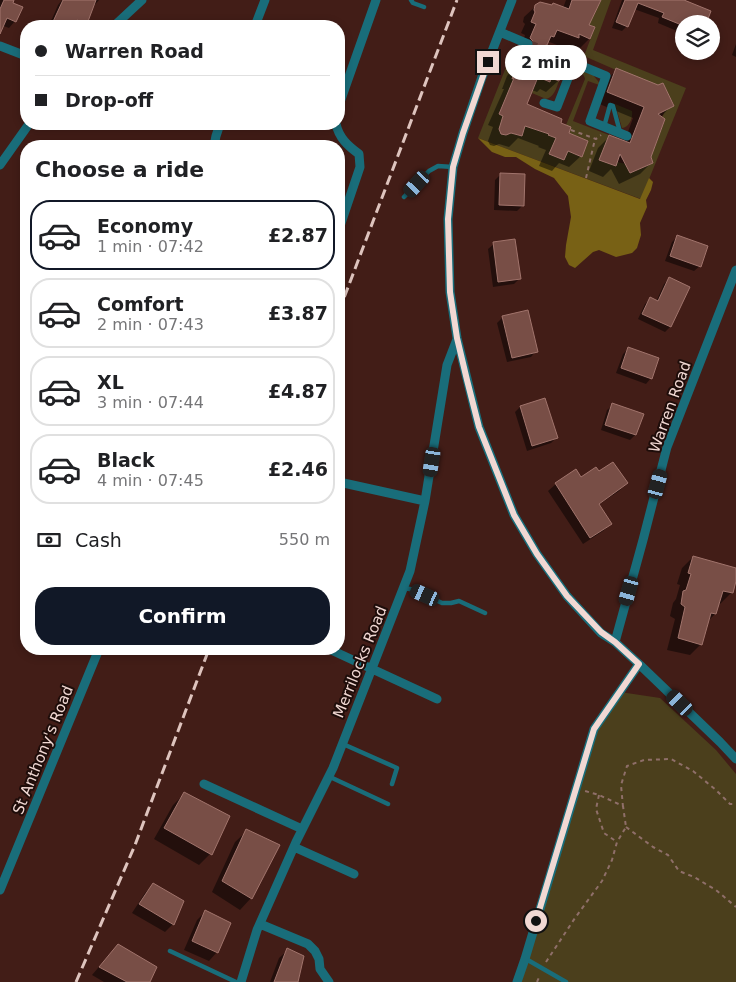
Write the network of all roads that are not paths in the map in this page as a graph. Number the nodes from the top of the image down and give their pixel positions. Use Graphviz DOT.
graph roads {
  1 [pos="142,0"];
  2 [pos="265,0"];
  3 [pos="376,0"];
  4 [pos="411,0"];
  5 [pos="512,1"];
  6 [pos="424,7"];
  7 [pos="120,20"];
  8 [pos="257,20"];
  9 [pos="500,32"];
  10 [pos="528,44"];
  11 [pos="0,46"];
  12 [pos="545,51"];
  13 [pos="20,54"];
  14 [pos="574,63"];
  15 [pos="345,88"];
  16 [pos="544,103"];
  17 [pos="606,127"];
  18 [pos="25,130"];
  19 [pos="624,134"];
  20 [pos="345,143"];
  21 [pos="0,165"];
  22 [pos="453,167"];
  23 [pos="404,197"];
  24 [pos="345,211"];
  25 [pos="736,270"];
  26 [pos="457,338"];
  27 [pos="345,483"];
  28 [pos="425,501"];
  29 [pos="404,588"];
  30 [pos="485,613"];
  31 [pos="615,642"];
  32 [pos="97,655"];
  33 [pos="342,655"];
  34 [pos="639,664"];
  35 [pos="372,669"];
  36 [pos="437,699"];
  37 [pos="342,744"];
  38 [pos="736,759"];
  39 [pos="328,776"];
  40 [pos="204,784"];
  41 [pos="392,784"];
  42 [pos="388,804"];
  43 [pos="302,829"];
  44 [pos="294,847"];
  45 [pos="354,874"];
  46 [pos="0,890"];
  47 [pos="260,924"];
  48 [pos="170,951"];
  49 [pos="525,959"];
  50 [pos="236,982"];
  51 [pos="241,982"];
  52 [pos="329,982"];
  53 [pos="517,982"];
  54 [pos="566,982"];
  1 -- 7 [label="street"];
  2 -- 8 [label="street"];
  3 -- 15 [label="street"];
  4 -- 6 [label="lane"];
  5 -- 9 [label="street"];
  9 -- 10 [label="street"];
  9 -- 22 [label="street"];
  11 -- 13 [label="street"];
  12 -- 14 [label="street"];
  14 -- 16 [label="street"];
  14 -- 17 [label="street"];
  17 -- 19 [label="street"];
  17 -- 19 [label="lane"];
  18 -- 21 [label="street"];
  20 -- 24 [label="street"];
  22 -- 23 [label="lane"];
  22 -- 26 [label="street"];
  25 -- 31 [label="street, Warren Road"];
  26 -- 28 [label="street, Merrilocks Road"];
  26 -- 31 [label="street"];
  27 -- 28 [label="street"];
  28 -- 29 [label="street, Merrilocks Road"];
  29 -- 30 [label="lane"];
  29 -- 35 [label="street, Merrilocks Road"];
  31 -- 34 [label="street"];
  32 -- 46 [label="street, St Anthony's Road"];
  33 -- 35 [label="street"];
  34 -- 38 [label="street"];
  34 -- 49 [label="street"];
  35 -- 36 [label="street"];
  35 -- 37 [label="street, Merrilocks Road"];
  37 -- 39 [label="street, Merrilocks Road"];
  37 -- 41 [label="lane"];
  39 -- 42 [label="lane"];
  39 -- 43 [label="street, Merrilocks Road"];
  40 -- 43 [label="street"];
  43 -- 44 [label="street, Merrilocks Road"];
  44 -- 45 [label="street"];
  44 -- 47 [label="street, Merrilocks Road"];
  47 -- 51 [label="street, Merrilocks Road"];
  47 -- 52 [label="street"];
  48 -- 50 [label="lane"];
  49 -- 53 [label="street"];
  49 -- 54 [label="lane"];
}
